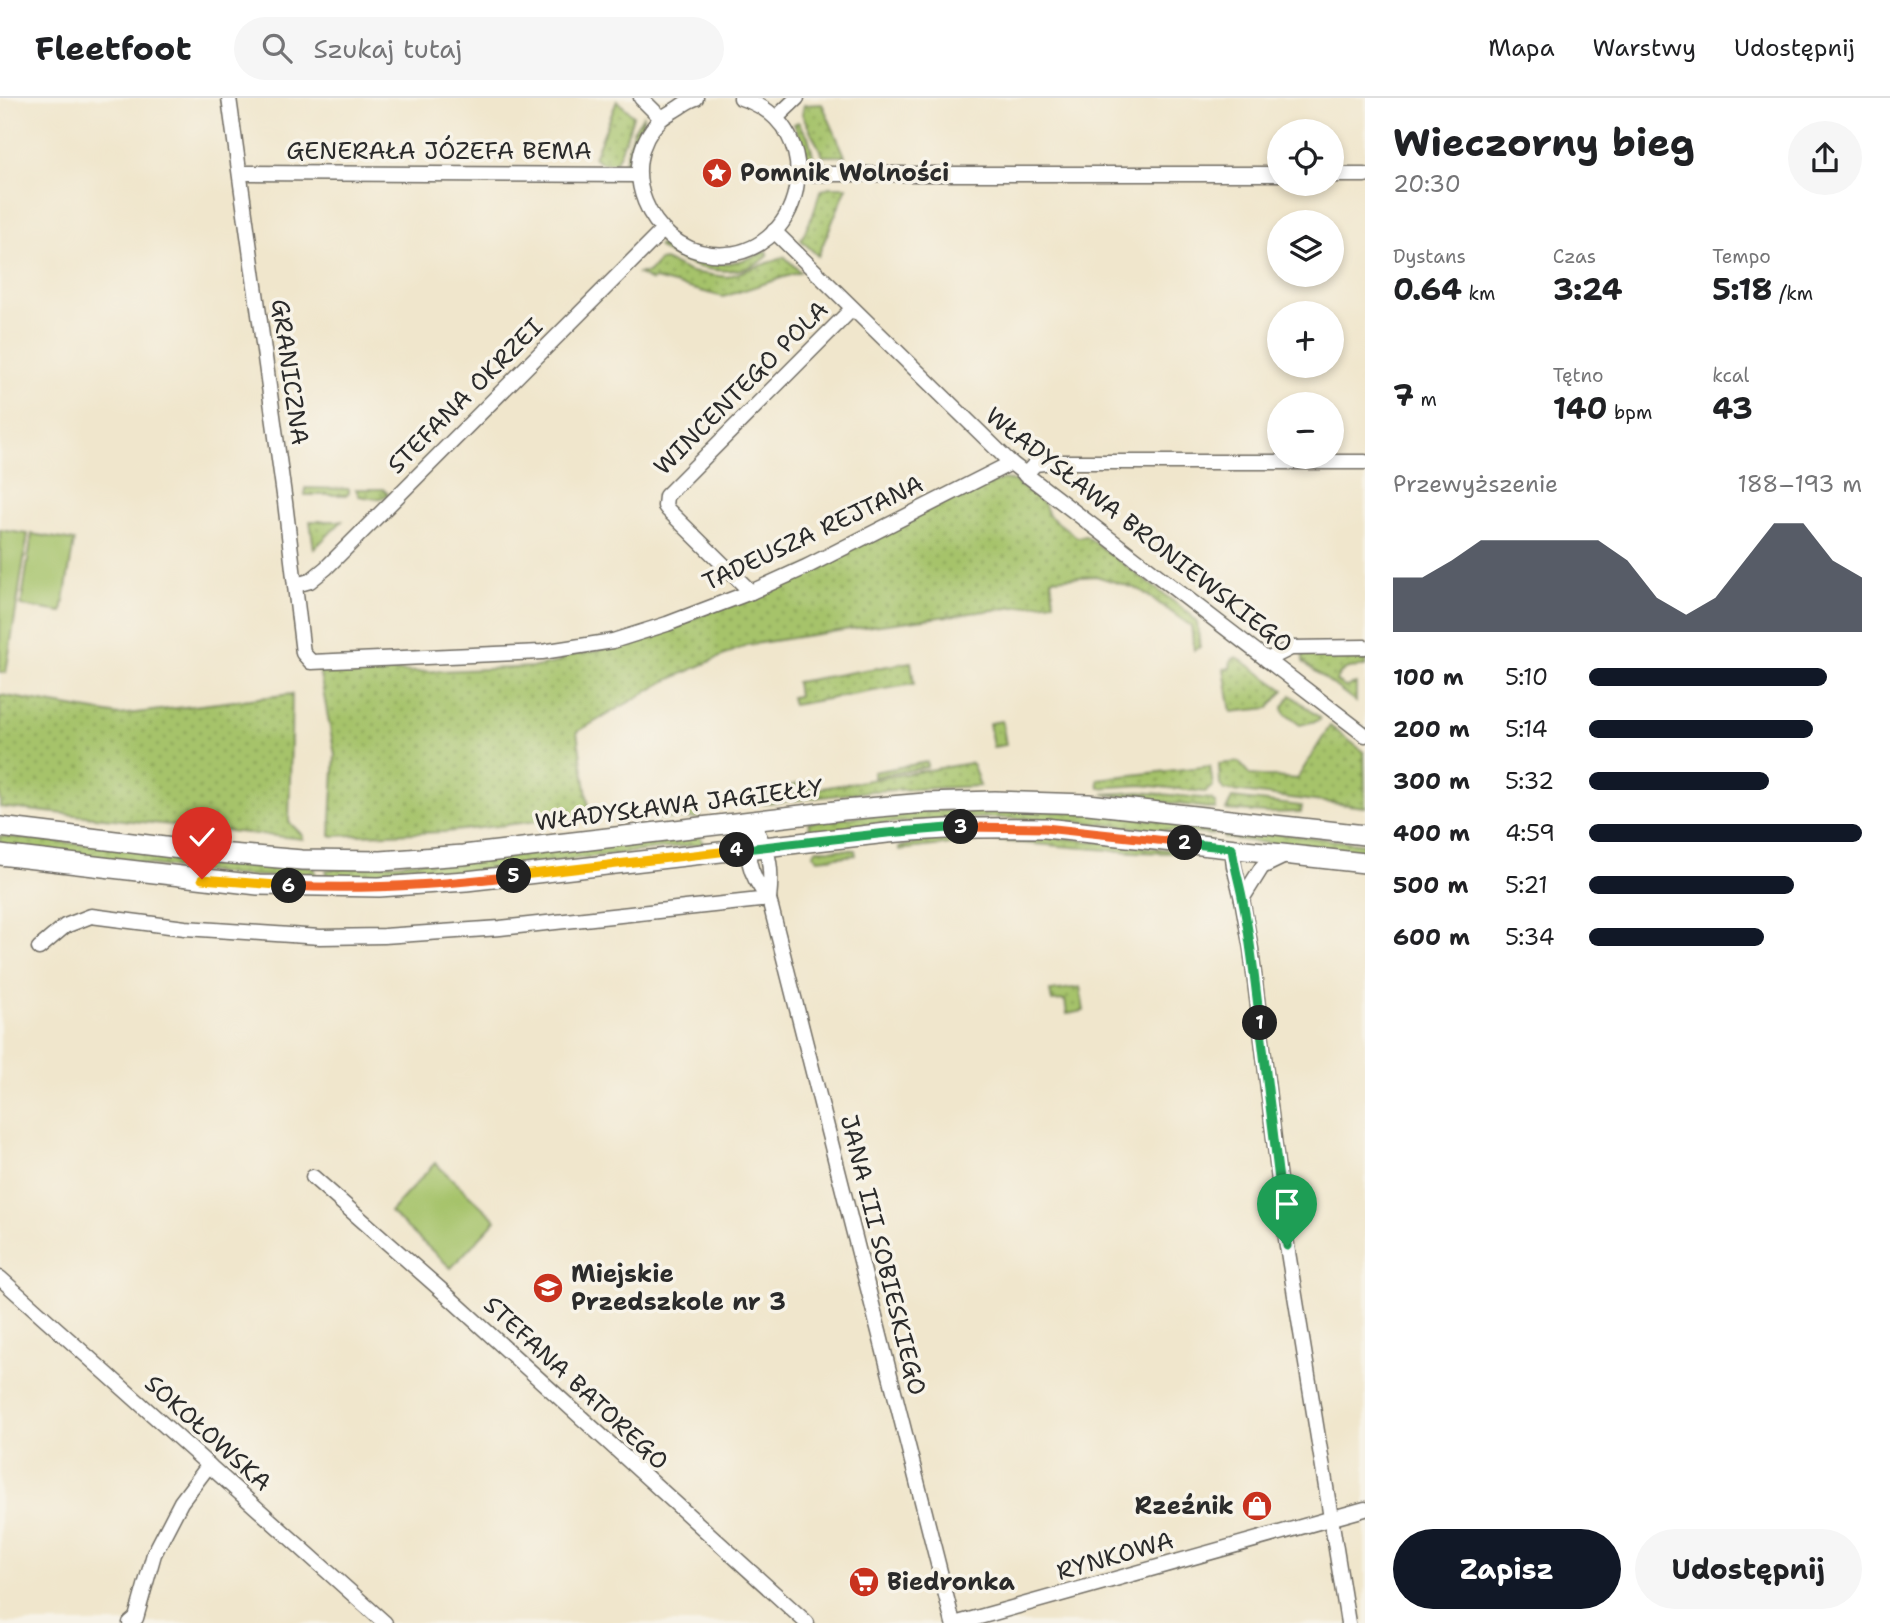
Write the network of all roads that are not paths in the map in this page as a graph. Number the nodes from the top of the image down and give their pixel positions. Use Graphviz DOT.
graph roads {
  1 [pos="229,98"];
  2 [pos="641,98"];
  3 [pos="696,98"];
  4 [pos="741,98"];
  5 [pos="797,98"];
  6 [pos="661,118"];
  7 [pos="776,118"];
  8 [pos="240,173"];
  9 [pos="799,173"];
  10 [pos="1267,174"];
  11 [pos="638,175"];
  12 [pos="1344,175"];
  13 [pos="1365,175"];
  14 [pos="662,231"];
  15 [pos="775,231"];
  16 [pos="852,309"];
  17 [pos="1365,462"];
  18 [pos="1011,463"];
  19 [pos="1025,475"];
  20 [pos="296,585"];
  21 [pos="751,592"];
  22 [pos="1365,647"];
  23 [pos="303,653"];
  24 [pos="1267,660"];
  25 [pos="1365,735"];
  26 [pos="751,821"];
  27 [pos="0,827"];
  28 [pos="1364,835"];
  29 [pos="757,847"];
  30 [pos="1232,848"];
  31 [pos="0,855"];
  32 [pos="1287,855"];
  33 [pos="1365,863"];
  34 [pos="769,899"];
  35 [pos="1242,899"];
  36 [pos="39,948"];
  37 [pos="313,1177"];
  38 [pos="0,1278"];
  39 [pos="209,1465"];
  40 [pos="1365,1509"];
  41 [pos="1330,1518"];
  42 [pos="130,1623"];
  43 [pos="384,1623"];
  44 [pos="807,1623"];
  45 [pos="953,1623"];
  46 [pos="958,1623"];
  47 [pos="1348,1623"];
  1 -- 8 [label="street, GRANICZNA"];
  2 -- 6 [label="street"];
  3 -- 6 [label="street"];
  4 -- 7 [label="street"];
  5 -- 7 [label="street"];
  6 -- 11 [label="street"];
  7 -- 9 [label="street"];
  8 -- 11 [label="street, GENERAŁA JÓZEFA BEMA"];
  8 -- 20 [label="street, GRANICZNA"];
  9 -- 10 [label="street"];
  9 -- 15 [label="street"];
  11 -- 14 [label="street"];
  12 -- 13 [label="street"];
  14 -- 15 [label="street"];
  14 -- 20 [label="street, STEFANA OKRZEI"];
  15 -- 16 [label="street, WŁADYSŁAWA BRONIEWSKIEGO"];
  16 -- 18 [label="street, WŁADYSŁAWA BRONIEWSKIEGO"];
  16 -- 21 [label="street, WINCENTEGO POLA"];
  17 -- 19 [label="street"];
  18 -- 19 [label="street, WŁADYSŁAWA BRONIEWSKIEGO"];
  18 -- 21 [label="street, TADEUSZA REJTANA"];
  19 -- 24 [label="street, WŁADYSŁAWA BRONIEWSKIEGO"];
  20 -- 23 [label="street, GRANICZNA"];
  21 -- 23 [label="street, TADEUSZA REJTANA"];
  22 -- 24 [label="street"];
  24 -- 25 [label="street, WŁADYSŁAWA BRONIEWSKIEGO"];
  26 -- 27 [label="main road, WŁADYSŁAWA JAGIEŁŁY"];
  26 -- 28 [label="main road, WŁADYSŁAWA JAGIEŁŁY"];
  26 -- 29 [label="street, JANA III SOBIESKIEGO"];
  29 -- 30 [label="main road, WŁADYSŁAWA JAGIEŁŁY"];
  29 -- 31 [label="main road, WŁADYSŁAWA JAGIEŁŁY"];
  29 -- 34 [label="street, JANA III SOBIESKIEGO"];
  30 -- 32 [label="main road, WŁADYSŁAWA JAGIEŁŁY"];
  30 -- 35 [label="street"];
  32 -- 33 [label="main road, WŁADYSŁAWA JAGIEŁŁY"];
  32 -- 35 [label="street"];
  34 -- 36 [label="street"];
  34 -- 45 [label="street, JANA III SOBIESKIEGO"];
  35 -- 41 [label="street"];
  37 -- 44 [label="street, STEFANA BATOREGO"];
  38 -- 39 [label="street, SOKOŁOWSKA"];
  39 -- 42 [label="street"];
  39 -- 43 [label="street, SOKOŁOWSKA"];
  40 -- 41 [label="street, RYNKOWA"];
  41 -- 46 [label="street, RYNKOWA"];
  41 -- 47 [label="street"];
}
